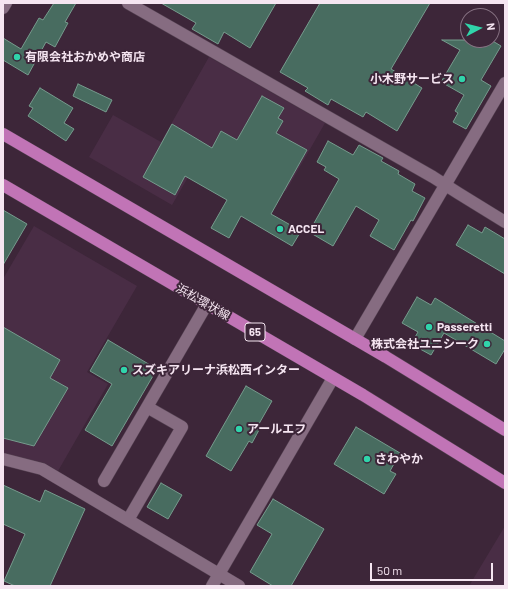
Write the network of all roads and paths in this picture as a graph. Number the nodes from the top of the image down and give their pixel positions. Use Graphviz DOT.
graph roads {
  1 [pos="6,3"];
  2 [pos="128,3"];
  3 [pos="3,8"];
  4 [pos="505,83"];
  5 [pos="3,134"];
  6 [pos="3,185"];
  7 [pos="445,185"];
  8 [pos="505,222"];
  9 [pos="207,304"];
  10 [pos="355,339"];
  11 [pos="333,378"];
  12 [pos="148,407"];
  13 [pos="505,430"];
  14 [pos="3,459"];
  15 [pos="104,481"];
  16 [pos="505,482"];
  17 [pos="128,520"];
  18 [pos="218,574"];
  19 [pos="212,586"];
  20 [pos="239,586"];
  1 -- 3 [label="street"];
  2 -- 7 [label="street"];
  4 -- 7 [label="street"];
  5 -- 10 [label="main road"];
  6 -- 9 [label="main road, 浜松環状線 / 65"];
  7 -- 8 [label="street"];
  7 -- 10 [label="street"];
  9 -- 11 [label="main road, 浜松環状線 / 65"];
  9 -- 12 [label="street"];
  10 -- 13 [label="main road"];
  11 -- 16 [label="main road, 浜松環状線 / 65"];
  11 -- 18 [label="street"];
  12 -- 15 [label="street"];
  12 -- 17 [label="street"];
  14 -- 17 [label="street"];
  17 -- 18 [label="street"];
  18 -- 19 [label="street"];
  18 -- 20 [label="street"];
}
